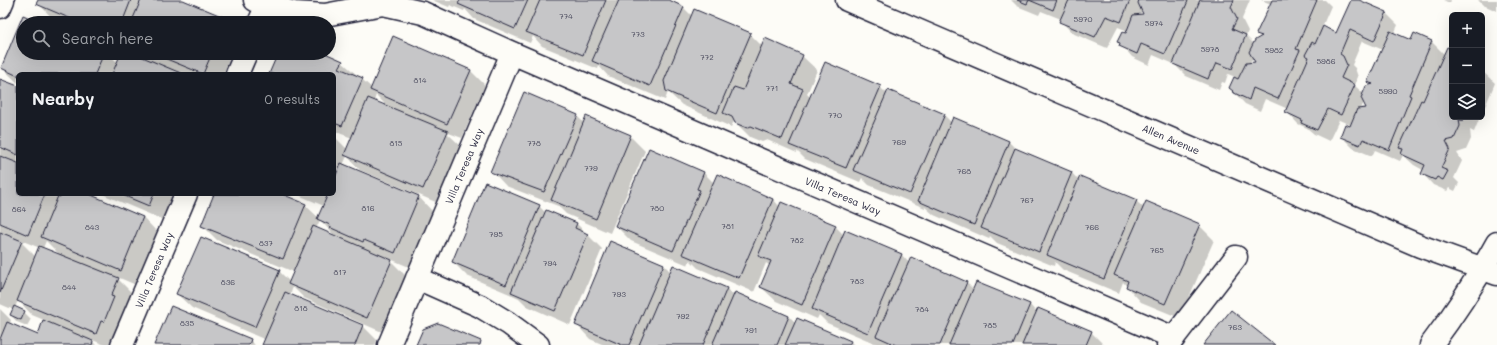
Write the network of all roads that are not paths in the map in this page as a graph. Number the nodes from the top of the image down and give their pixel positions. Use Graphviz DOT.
graph roads {
  1 [pos="3,0"];
  2 [pos="847,0"];
  3 [pos="0,7"];
  4 [pos="260,9"];
  5 [pos="512,53"];
  6 [pos="243,60"];
  7 [pos="238,72"];
  8 [pos="185,196"];
  9 [pos="1497,243"];
  10 [pos="1236,257"];
  11 [pos="1490,272"];
  12 [pos="417,278"];
  13 [pos="1171,341"];
  14 [pos="122,345"];
  15 [pos="388,345"];
  16 [pos="538,345"];
  17 [pos="1431,345"];
  1 -- 3 [label="street"];
  2 -- 11 [label="street, Allen Avenue"];
  4 -- 5 [label="street, Villa Teresa Way"];
  5 -- 12 [label="street, Villa Teresa Way"];
  5 -- 13 [label="street, Villa Teresa Way"];
  6 -- 7 [label="street"];
  8 -- 14 [label="street, Villa Teresa Way"];
  9 -- 11 [label="street"];
  10 -- 13 [label="street, Villa Teresa Way"];
  11 -- 17 [label="street"];
  12 -- 15 [label="street, Villa Teresa Way"];
  12 -- 16 [label="street"];
}
